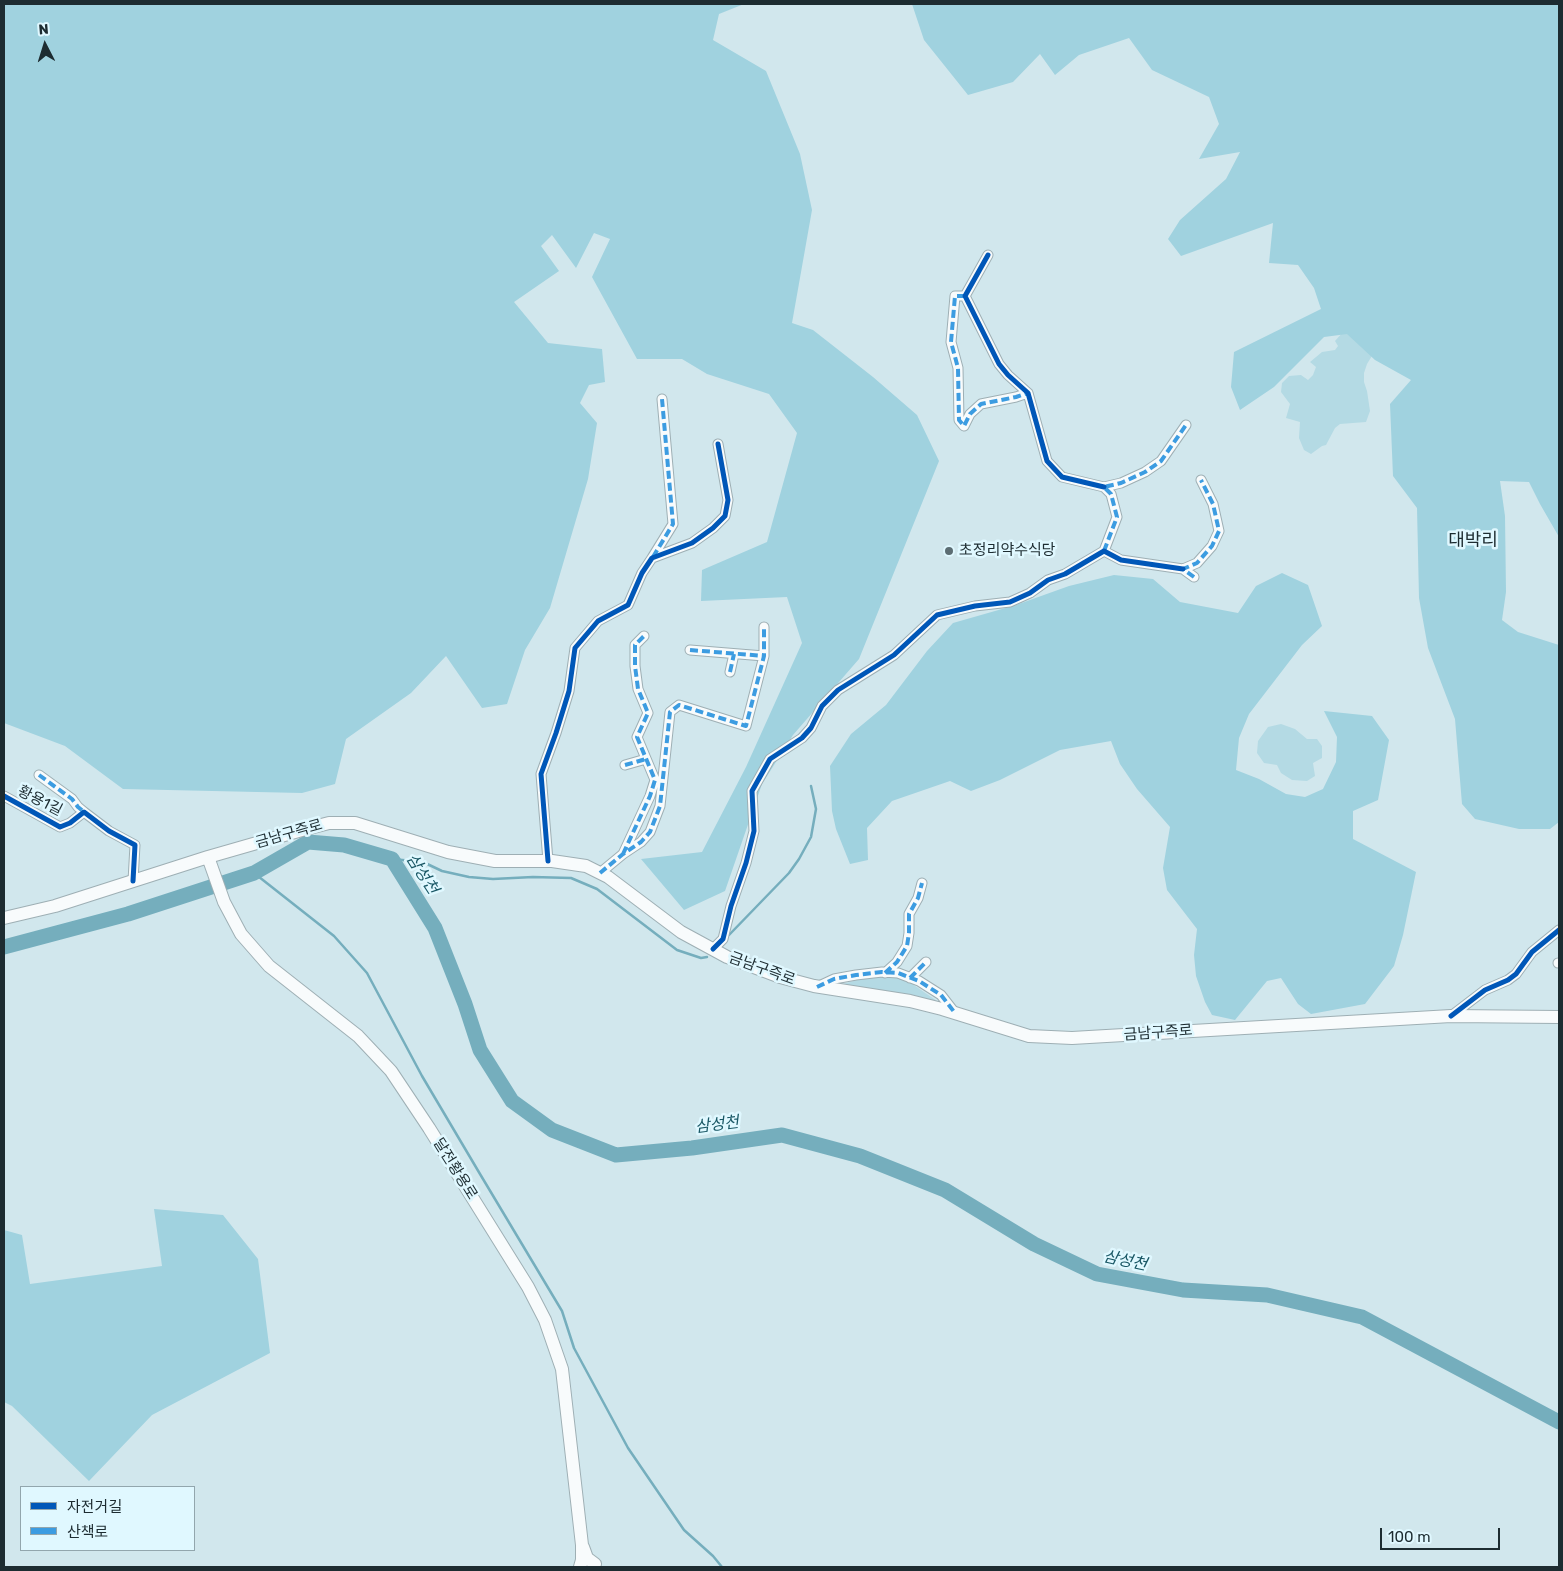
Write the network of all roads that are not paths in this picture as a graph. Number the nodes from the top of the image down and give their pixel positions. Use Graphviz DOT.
graph roads {
  1 [pos="988,255"];
  2 [pos="965,296"];
  3 [pos="1028,393"];
  4 [pos="662,399"];
  5 [pos="1186,425"];
  6 [pos="718,444"];
  7 [pos="1201,480"];
  8 [pos="1104,487"];
  9 [pos="1104,551"];
  10 [pos="652,558"];
  11 [pos="1183,569"];
  12 [pos="1194,577"];
  13 [pos="764,627"];
  14 [pos="644,636"];
  15 [pos="690,650"];
  16 [pos="734,654"];
  17 [pos="764,656"];
  18 [pos="730,672"];
  19 [pos="646,759"];
  20 [pos="625,765"];
  21 [pos="39,775"];
  22 [pos="4,796"];
  23 [pos="84,812"];
  24 [pos="623,854"];
  25 [pos="548,861"];
  26 [pos="210,863"];
  27 [pos="600,873"];
  28 [pos="133,881"];
  29 [pos="922,883"];
  30 [pos="4,918"];
  31 [pos="1559,930"];
  32 [pos="713,949"];
  33 [pos="926,962"];
  34 [pos="885,973"];
  35 [pos="910,978"];
  36 [pos="817,987"];
  37 [pos="955,1013"];
  38 [pos="1451,1016"];
  39 [pos="1559,1017"];
  40 [pos="582,1545"];
  41 [pos="597,1565"];
  42 [pos="580,1567"];
  1 -- 2 [label="street"];
  2 -- 3 [label="street"];
  2 -- 3 [label="street"];
  3 -- 8 [label="street"];
  4 -- 10 [label="street"];
  5 -- 8 [label="street"];
  6 -- 10 [label="street"];
  7 -- 11 [label="street"];
  8 -- 9 [label="street"];
  9 -- 11 [label="street"];
  9 -- 32 [label="street"];
  10 -- 25 [label="street"];
  11 -- 12 [label="street"];
  13 -- 17 [label="street"];
  14 -- 19 [label="street"];
  15 -- 16 [label="street"];
  16 -- 17 [label="street"];
  16 -- 18 [label="street"];
  17 -- 24 [label="street"];
  19 -- 20 [label="street"];
  19 -- 24 [label="street"];
  21 -- 23 [label="street, 황용1길"];
  22 -- 23 [label="street, 황용1길"];
  23 -- 28 [label="street, 황용1길"];
  24 -- 27 [label="street"];
  25 -- 26 [label="main road, 금남구즉로"];
  25 -- 27 [label="main road, 금남구즉로"];
  26 -- 28 [label="main road, 금남구즉로"];
  26 -- 40 [label="main road, 달전황용로"];
  27 -- 32 [label="main road, 금남구즉로"];
  28 -- 30 [label="main road, 금남구즉로"];
  29 -- 34 [label="street"];
  31 -- 38 [label="street"];
  32 -- 36 [label="main road, 금남구즉로"];
  33 -- 35 [label="street"];
  34 -- 35 [label="street"];
  34 -- 36 [label="street"];
  35 -- 37 [label="street"];
  36 -- 37 [label="main road, 금남구즉로"];
  37 -- 38 [label="main road, 금남구즉로"];
  38 -- 39 [label="main road, 금남구즉로"];
  40 -- 41 [label="main road"];
  40 -- 42 [label="main road, 달전황용로"];
  41 -- 42 [label="main road"];
}
